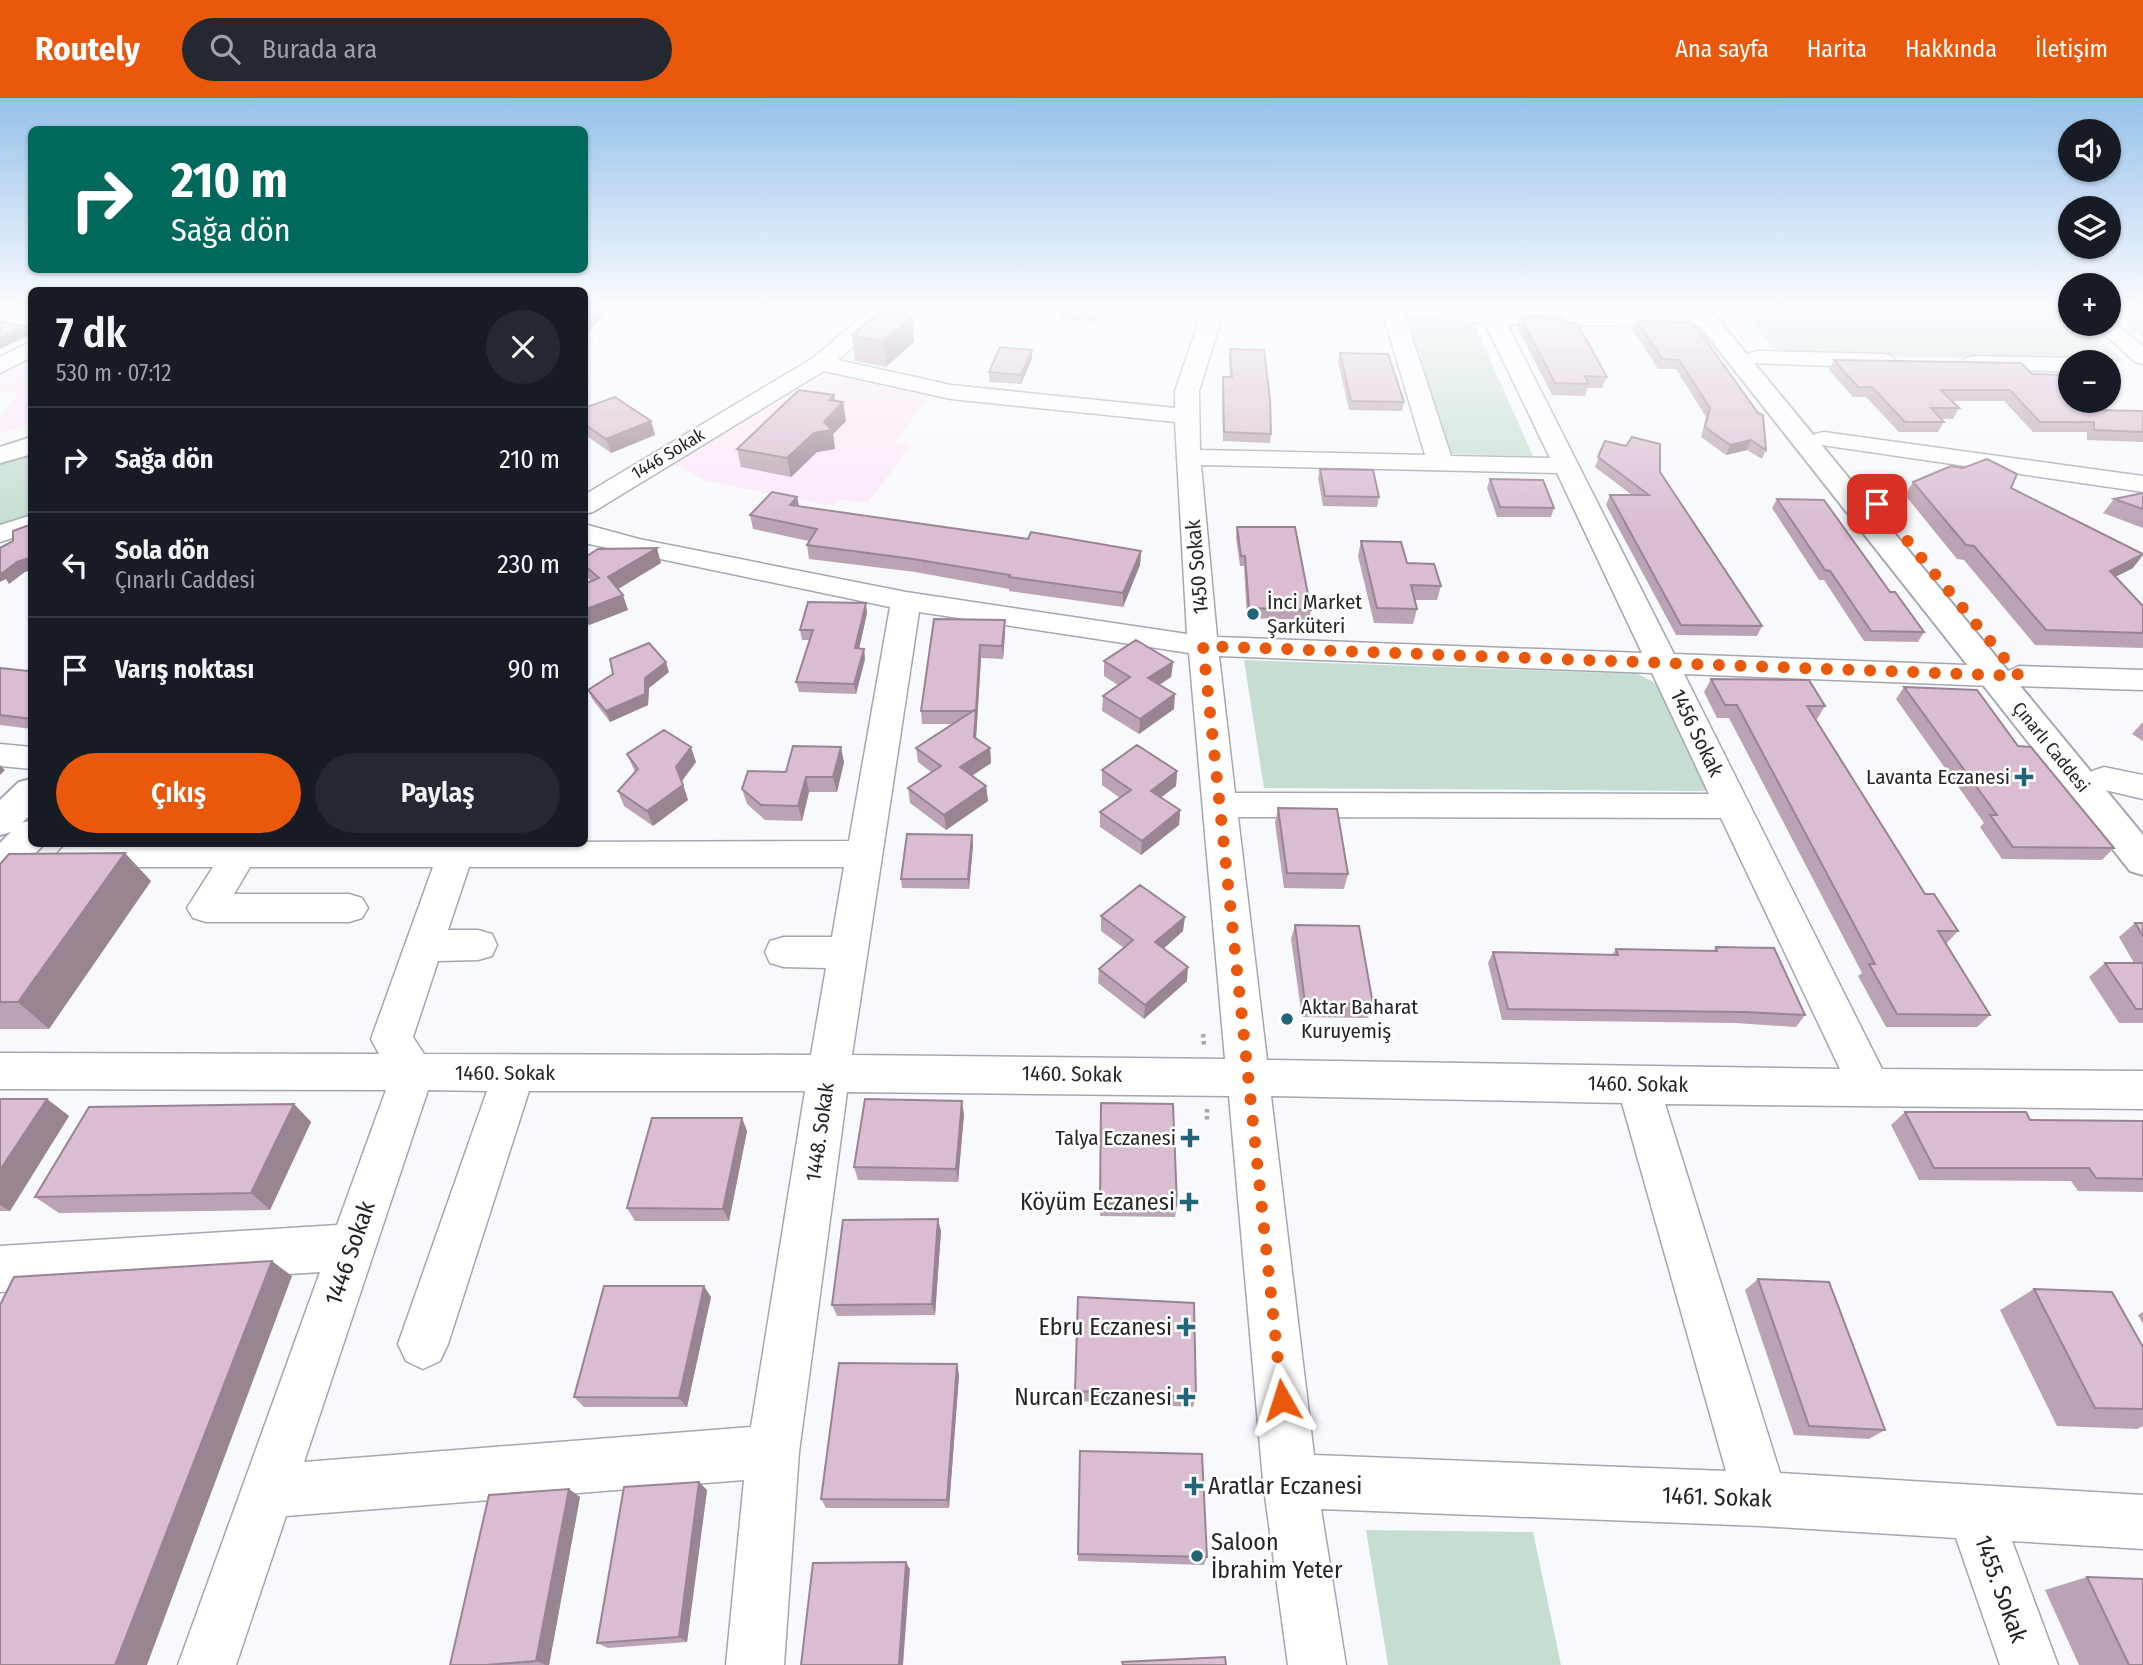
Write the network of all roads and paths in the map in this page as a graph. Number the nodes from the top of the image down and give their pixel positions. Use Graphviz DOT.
graph roads {
  1 [pos="794,379"];
  2 [pos="893,379"];
  3 [pos="1191,379"];
  4 [pos="1413,379"];
  5 [pos="1523,379"];
  6 [pos="1761,379"];
  7 [pos="1774,379"];
  8 [pos="1186,416"];
  9 [pos="28,435"];
  10 [pos="1824,439"];
  11 [pos="0,444"];
  12 [pos="28,446"];
  13 [pos="0,455"];
  14 [pos="1188,457"];
  15 [pos="1440,463"];
  16 [pos="1565,466"];
  17 [pos="2143,484"];
  18 [pos="588,504"];
  19 [pos="28,524"];
  20 [pos="0,534"];
  21 [pos="588,534"];
  22 [pos="906,601"];
  23 [pos="1203,646"];
  24 [pos="1662,662"];
  25 [pos="2006,676"];
  26 [pos="2143,680"];
  27 [pos="0,755"];
  28 [pos="28,758"];
  29 [pos="2104,779"];
  30 [pos="2143,787"];
  31 [pos="28,801"];
  32 [pos="1222,806"];
  33 [pos="1732,806"];
  34 [pos="2143,826"];
  35 [pos="11,844"];
  36 [pos="80,847"];
  37 [pos="457,849"];
  38 [pos="240,854"];
  39 [pos="866,854"];
  40 [pos="2143,861"];
  41 [pos="349,908"];
  42 [pos="424,946"];
  43 [pos="478,946"];
  44 [pos="785,953"];
  45 [pos="849,953"];
  46 [pos="1203,1034"];
  47 [pos="1204,1045"];
  48 [pos="0,1071"];
  49 [pos="828,1072"];
  50 [pos="412,1073"];
  51 [pos="514,1073"];
  52 [pos="1248,1076"];
  53 [pos="1638,1085"];
  54 [pos="1869,1085"];
  55 [pos="2143,1090"];
  56 [pos="1207,1109"];
  57 [pos="1208,1120"];
  58 [pos="352,1247"];
  59 [pos="4,1278"];
  60 [pos="423,1344"];
  61 [pos="773,1452"];
  62 [pos="1290,1481"];
  63 [pos="268,1491"];
  64 [pos="1761,1499"];
  65 [pos="1974,1513"];
  66 [pos="2143,1522"];
  67 [pos="207,1665"];
  68 [pos="755,1665"];
  69 [pos="1317,1665"];
  70 [pos="2029,1665"];
  1 -- 18 [label="street, 1446 Sokak"];
  2 -- 8 [label="street"];
  3 -- 8 [label="street, 1450 Sokak"];
  4 -- 15 [label="street"];
  5 -- 16 [label="street, 1456 Sokak"];
  6 -- 25 [label="main road, Çınarlı Caddesi"];
  7 -- 10 [label="main road, Çınarlı Caddesi"];
  8 -- 14 [label="street, 1450 Sokak"];
  9 -- 11 [label="main road"];
  10 -- 17 [label="street"];
  10 -- 25 [label="main road, Çınarlı Caddesi"];
  12 -- 13 [label="main road"];
  14 -- 15 [label="street"];
  14 -- 23 [label="street, 1450 Sokak"];
  15 -- 16 [label="street"];
  16 -- 24 [label="street, 1456 Sokak"];
  19 -- 20 [label="street"];
  21 -- 22 [label="street"];
  22 -- 23 [label="street"];
  22 -- 39 [label="street, 1448. Sokak"];
  23 -- 24 [label="street"];
  23 -- 32 [label="street, 1450 Sokak"];
  24 -- 25 [label="street"];
  24 -- 33 [label="street, 1456 Sokak"];
  25 -- 26 [label="street"];
  25 -- 29 [label="main road, Çınarlı Caddesi"];
  25 -- 40 [label="main road, Çınarlı Caddesi"];
  27 -- 28 [label="street"];
  29 -- 30 [label="street"];
  29 -- 34 [label="main road, Çınarlı Caddesi"];
  31 -- 35 [label="main road"];
  32 -- 33 [label="street"];
  32 -- 52 [label="street, 1450 Sokak"];
  33 -- 54 [label="street, 1456 Sokak"];
  36 -- 38 [label="street"];
  37 -- 38 [label="street"];
  37 -- 39 [label="street"];
  37 -- 42 [label="street"];
  38 -- 41 [label="street"];
  39 -- 45 [label="street, 1448. Sokak"];
  42 -- 43 [label="street"];
  42 -- 50 [label="street"];
  44 -- 45 [label="street"];
  45 -- 49 [label="street, 1448. Sokak"];
  46 -- 47 [label="path"];
  48 -- 50 [label="street, 1460. Sokak"];
  49 -- 51 [label="street, 1460. Sokak"];
  49 -- 52 [label="street, 1460. Sokak"];
  49 -- 61 [label="street, 1448. Sokak"];
  50 -- 51 [label="street, 1460. Sokak"];
  50 -- 58 [label="street, 1446 Sokak"];
  51 -- 60 [label="street"];
  52 -- 53 [label="street, 1460. Sokak"];
  52 -- 62 [label="street, 1450 Sokak"];
  53 -- 54 [label="street, 1460. Sokak"];
  53 -- 64 [label="street"];
  54 -- 55 [label="street, 1460. Sokak"];
  56 -- 57 [label="path"];
  58 -- 59 [label="street"];
  58 -- 63 [label="street, 1446 Sokak"];
  61 -- 63 [label="street"];
  61 -- 68 [label="street, 1448. Sokak"];
  62 -- 64 [label="street, 1461. Sokak"];
  62 -- 69 [label="street, 1450 Sokak"];
  63 -- 67 [label="street, 1446 Sokak"];
  64 -- 65 [label="street, 1461. Sokak"];
  65 -- 66 [label="street, 1461. Sokak"];
  65 -- 70 [label="street, 1455. Sokak"];
}
